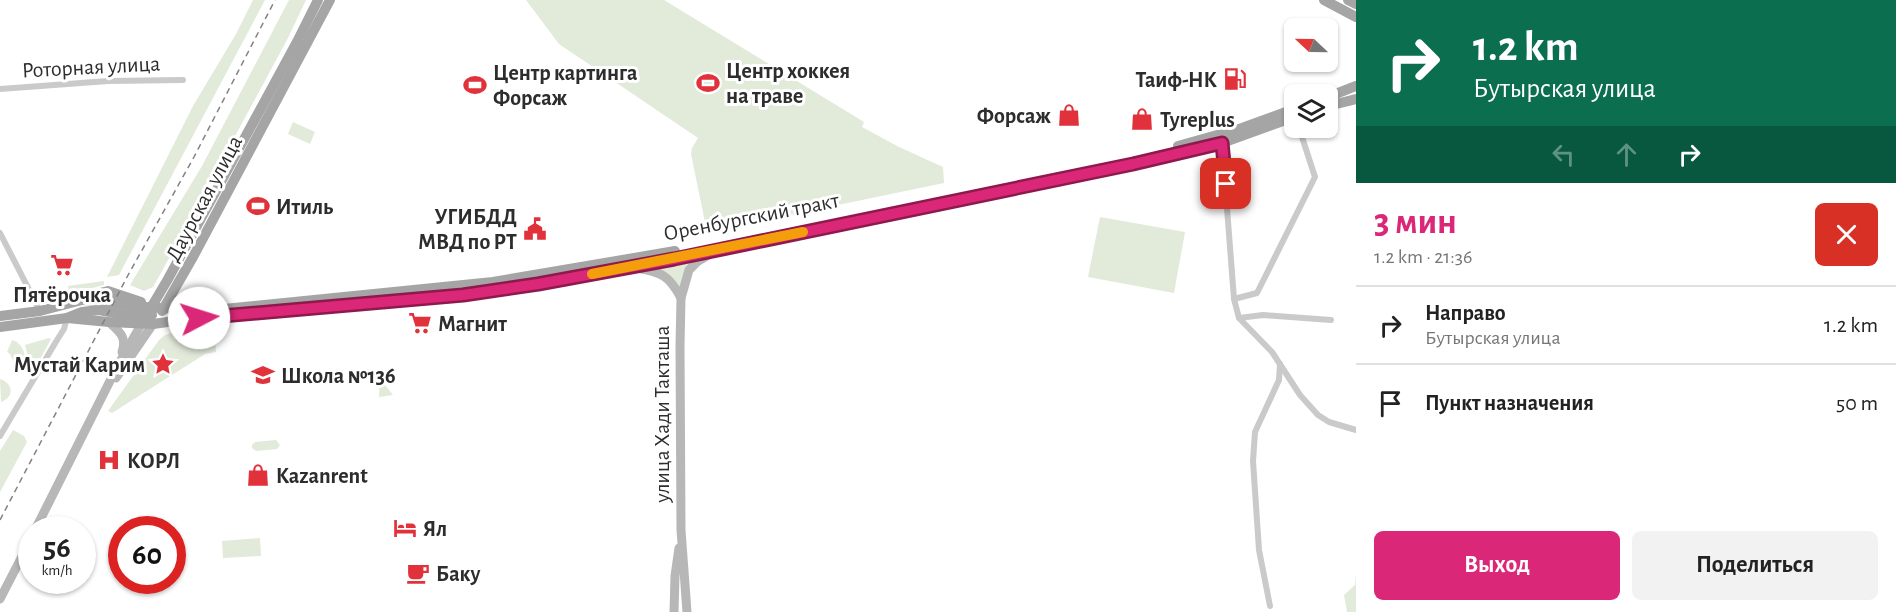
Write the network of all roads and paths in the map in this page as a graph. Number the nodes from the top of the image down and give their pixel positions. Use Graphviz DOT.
graph roads {
  1 [pos="318,0"];
  2 [pos="330,0"];
  3 [pos="1324,0"];
  4 [pos="1348,0"];
  5 [pos="1356,4"];
  6 [pos="1356,17"];
  7 [pos="302,45"];
  8 [pos="183,80"];
  9 [pos="1356,86"];
  10 [pos="0,89"];
  11 [pos="1338,93"];
  12 [pos="1356,99"];
  13 [pos="1338,103"];
  14 [pos="1284,113"];
  15 [pos="1284,121"];
  16 [pos="1302,138"];
  17 [pos="1222,143"];
  18 [pos="0,233"];
  19 [pos="716,250"];
  20 [pos="631,267"];
  21 [pos="681,298"];
  22 [pos="1234,298"];
  23 [pos="165,307"];
  24 [pos="40,311"];
  25 [pos="0,316"];
  26 [pos="149,317"];
  27 [pos="67,318"];
  28 [pos="1239,318"];
  29 [pos="1331,320"];
  30 [pos="109,322"];
  31 [pos="0,327"];
  32 [pos="1280,364"];
  33 [pos="117,367"];
  34 [pos="96,408"];
  35 [pos="1356,430"];
  36 [pos="0,436"];
  37 [pos="43,516"];
  38 [pos="681,530"];
  39 [pos="18,564"];
  40 [pos="0,599"];
  41 [pos="1270,606"];
  42 [pos="674,612"];
  43 [pos="687,612"];
  1 -- 7 [label="main road, Даурская улица"];
  2 -- 7 [label="main road, Даурская улица"];
  3 -- 6 [label="main road"];
  4 -- 5 [label="main road"];
  7 -- 23 [label="main road, Даурская улица"];
  7 -- 26 [label="main road, Даурская улица"];
  8 -- 10 [label="street, Роторная улица"];
  9 -- 11 [label="main road"];
  12 -- 13 [label="main road"];
  14 -- 23 [label="main road, Оренбургский тракт"];
  15 -- 17 [label="main road, Оренбургский тракт"];
  16 -- 22 [label="street"];
  17 -- 19 [label="main road, Оренбургский тракт"];
  17 -- 22 [label="street"];
  18 -- 24 [label="street"];
  19 -- 20 [label="main road, Оренбургский тракт"];
  19 -- 21 [label="street, улица Хади Такташа"];
  20 -- 21 [label="street, улица Хади Такташа"];
  20 -- 26 [label="main road, Оренбургский тракт"];
  21 -- 38 [label="street, улица Хади Такташа"];
  22 -- 28 [label="street"];
  23 -- 26 [label="main road, Даурская улица"];
  23 -- 26 [label="main road, Оренбургский тракт"];
  24 -- 25 [label="main road"];
  24 -- 26 [label="main road"];
  26 -- 27 [label="main road"];
  26 -- 30 [label="main road"];
  26 -- 33 [label="street, Даурская улица"];
  26 -- 34 [label="street, Даурская улица"];
  27 -- 30 [label="main road"];
  27 -- 31 [label="main road"];
  27 -- 36 [label="street"];
  28 -- 29 [label="street"];
  28 -- 32 [label="street"];
  30 -- 33 [label="street"];
  32 -- 35 [label="street"];
  32 -- 41 [label="street"];
  33 -- 34 [label="street, Даурская улица"];
  34 -- 37 [label="street, Даурская улица"];
  38 -- 42 [label="street, улица Хади Такташа"];
  38 -- 43 [label="street, улица Хади Такташа"];
  39 -- 40 [label="street"];
}
